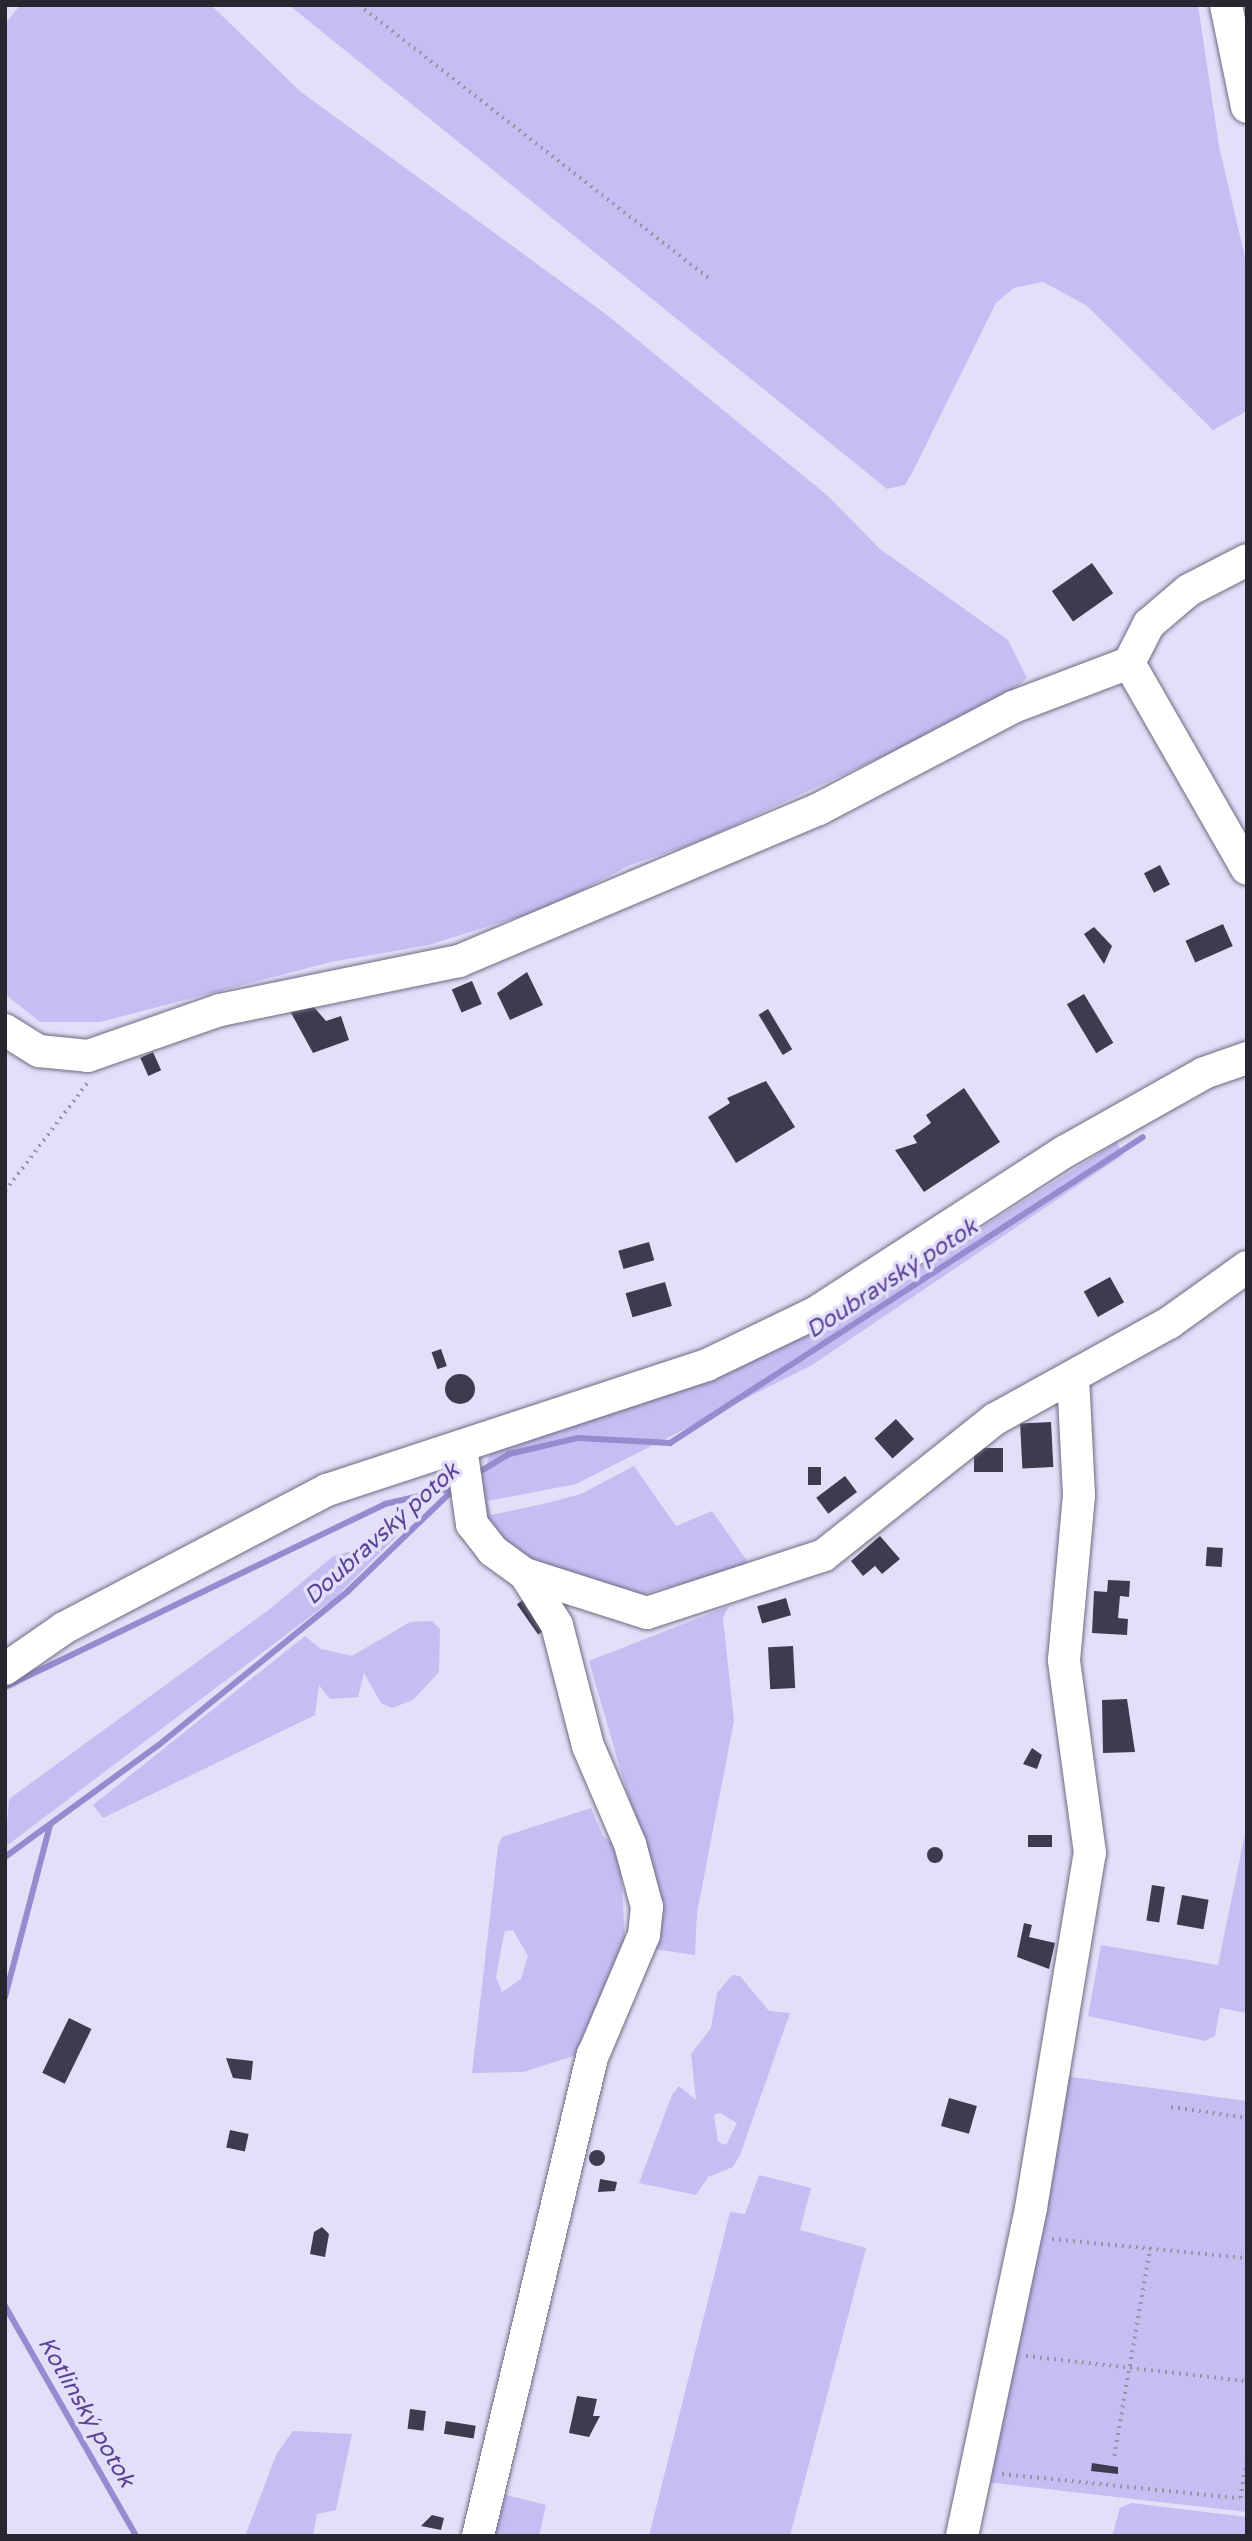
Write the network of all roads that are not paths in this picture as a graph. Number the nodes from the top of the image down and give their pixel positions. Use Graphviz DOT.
graph roads {
  1 [pos="1226,5"];
  2 [pos="1247,107"];
  3 [pos="1247,560"];
  4 [pos="1129,663"];
  5 [pos="1247,869"];
  6 [pos="5,1030"];
  7 [pos="1247,1058"];
  8 [pos="1247,1267"];
  9 [pos="1073,1378"];
  10 [pos="461,1447"];
  11 [pos="525,1574"];
  12 [pos="5,1669"];
  13 [pos="478,2536"];
  14 [pos="962,2536"];
  1 -- 2 [label="street"];
  3 -- 4 [label="street"];
  4 -- 5 [label="street"];
  4 -- 6 [label="street"];
  7 -- 10 [label="street"];
  8 -- 9 [label="street"];
  9 -- 11 [label="street"];
  9 -- 14 [label="street"];
  10 -- 11 [label="street"];
  10 -- 12 [label="street"];
  11 -- 13 [label="street"];
}
